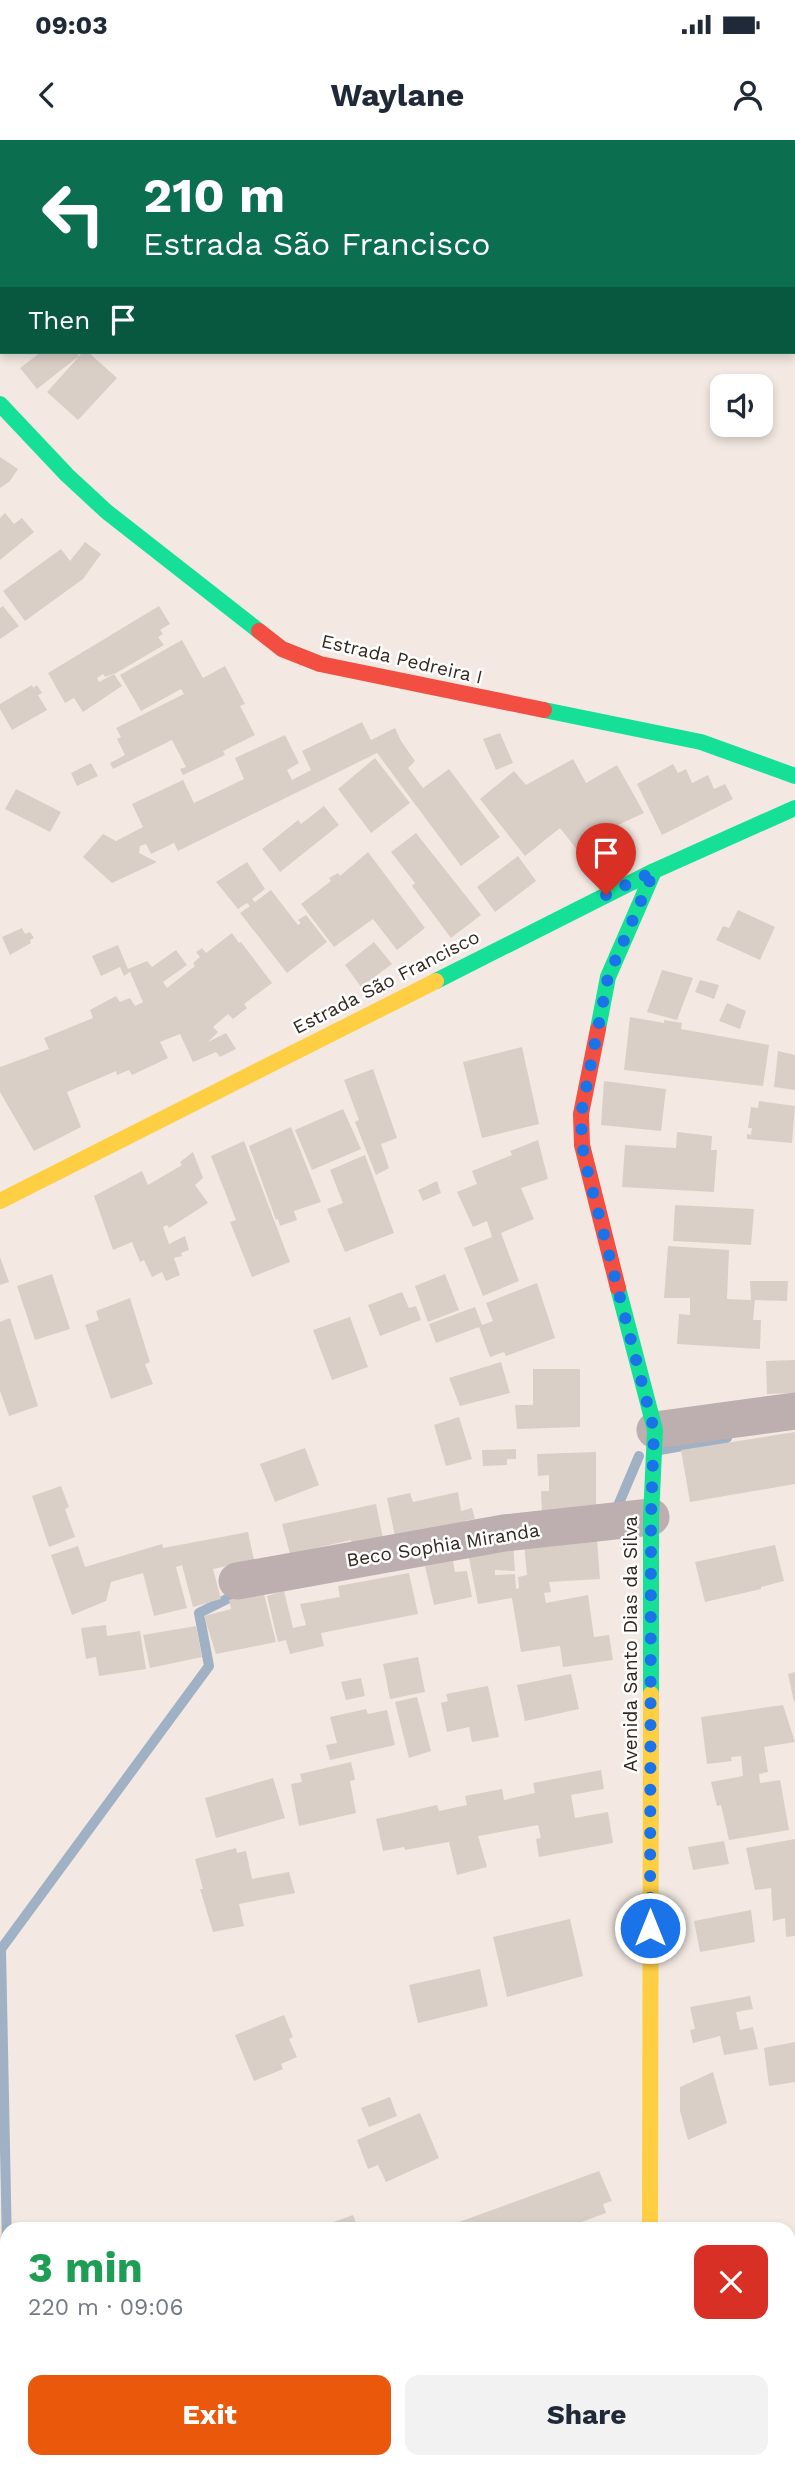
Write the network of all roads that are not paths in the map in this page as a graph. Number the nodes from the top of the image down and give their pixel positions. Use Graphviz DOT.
graph roads {
  1 [pos="0,404"];
  2 [pos="795,776"];
  3 [pos="795,808"];
  4 [pos="654,871"];
  5 [pos="0,1201"];
  6 [pos="795,1411"];
  7 [pos="654,1430"];
  8 [pos="651,1517"];
  9 [pos="237,1581"];
  10 [pos="650,2222"];
  1 -- 2 [label="street, Estrada Pedreira I"];
  3 -- 4 [label="street, Estrada São Francisco"];
  4 -- 5 [label="street, Estrada São Francisco"];
  4 -- 7 [label="street, Avenida Santo Dias da Silva"];
  6 -- 7 [label="street"];
  7 -- 8 [label="street, Avenida Santo Dias da Silva"];
  8 -- 9 [label="street, Beco Sophia Miranda"];
  8 -- 10 [label="street, Avenida Santo Dias da Silva"];
}
